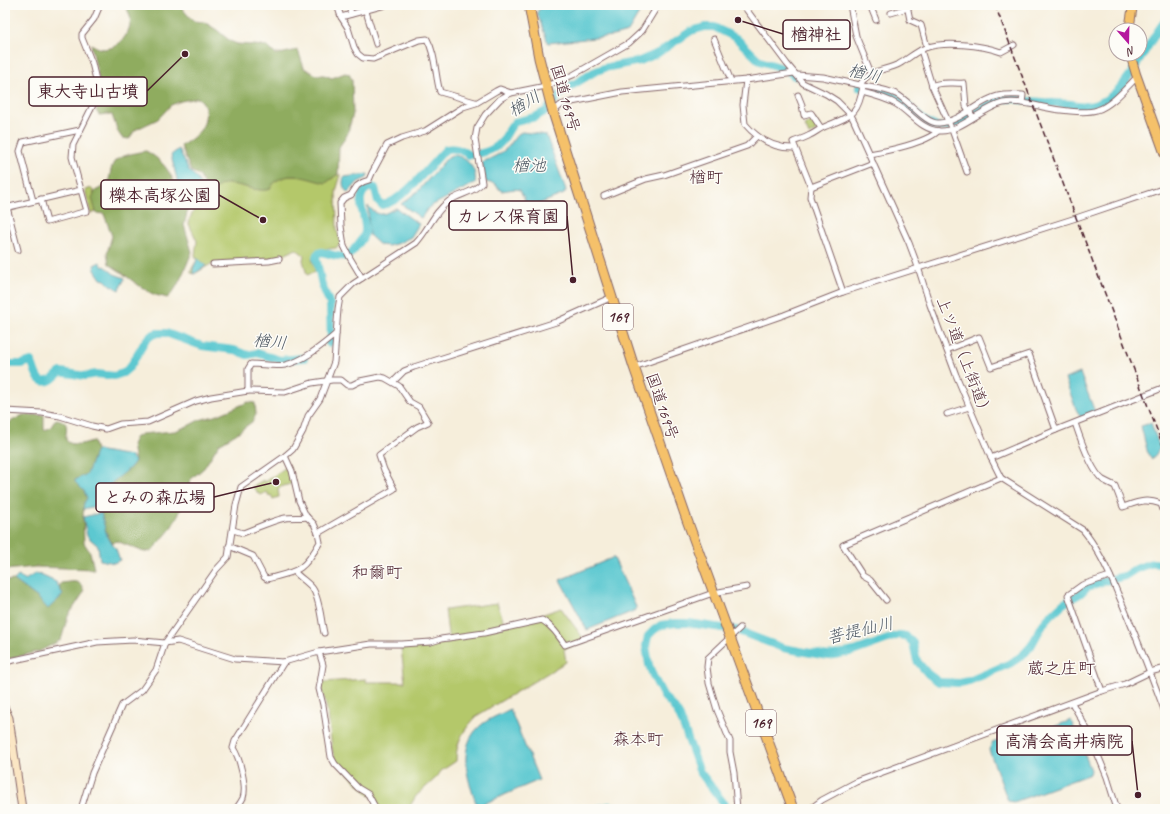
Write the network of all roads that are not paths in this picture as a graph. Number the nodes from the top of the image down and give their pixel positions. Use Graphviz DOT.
graph roads {
  1 [pos="100,5"];
  2 [pos="337,5"];
  3 [pos="349,5"];
  4 [pos="385,5"];
  5 [pos="542,5"];
  6 [pos="658,5"];
  7 [pos="743,5"];
  8 [pos="850,5"];
  9 [pos="870,5"];
  10 [pos="1133,5"];
  11 [pos="908,6"];
  12 [pos="365,7"];
  13 [pos="530,7"];
  14 [pos="892,13"];
  15 [pos="351,14"];
  16 [pos="341,17"];
  17 [pos="876,20"];
  18 [pos="1130,22"];
  19 [pos="714,39"];
  20 [pos="376,44"];
  21 [pos="1014,45"];
  22 [pos="927,47"];
  23 [pos="921,50"];
  24 [pos="1132,62"];
  25 [pos="872,73"];
  26 [pos="795,74"];
  27 [pos="1136,75"];
  28 [pos="746,80"];
  29 [pos="731,81"];
  30 [pos="546,86"];
  31 [pos="932,86"];
  32 [pos="862,88"];
  33 [pos="511,93"];
  34 [pos="798,95"];
  35 [pos="476,103"];
  36 [pos="1022,104"];
  37 [pos="969,111"];
  38 [pos="553,112"];
  39 [pos="851,115"];
  40 [pos="973,117"];
  41 [pos="948,122"];
  42 [pos="822,128"];
  43 [pos="951,129"];
  44 [pos="80,130"];
  45 [pos="938,131"];
  46 [pos="758,136"];
  47 [pos="795,148"];
  48 [pos="869,154"];
  49 [pos="1165,155"];
  50 [pos="873,163"];
  51 [pos="967,172"];
  52 [pos="811,187"];
  53 [pos="1165,188"];
  54 [pos="81,190"];
  55 [pos="604,196"];
  56 [pos="41,199"];
  57 [pos="33,201"];
  58 [pos="6,207"];
  59 [pos="18,250"];
  60 [pos="279,259"];
  61 [pos="214,264"];
  62 [pos="918,267"];
  63 [pos="362,278"];
  64 [pos="843,292"];
  65 [pos="612,297"];
  66 [pos="336,334"];
  67 [pos="947,350"];
  68 [pos="634,367"];
  69 [pos="326,381"];
  70 [pos="393,382"];
  71 [pos="1165,387"];
  72 [pos="248,391"];
  73 [pos="969,406"];
  74 [pos="5,411"];
  75 [pos="947,414"];
  76 [pos="1075,423"];
  77 [pos="1056,430"];
  78 [pos="286,456"];
  79 [pos="991,458"];
  80 [pos="1001,478"];
  81 [pos="1165,515"];
  82 [pos="307,517"];
  83 [pos="233,530"];
  84 [pos="318,533"];
  85 [pos="229,546"];
  86 [pos="295,572"];
  87 [pos="1110,576"];
  88 [pos="748,587"];
  89 [pos="713,593"];
  90 [pos="886,600"];
  91 [pos="740,628"];
  92 [pos="729,632"];
  93 [pos="324,633"];
  94 [pos="166,643"];
  95 [pos="319,652"];
  96 [pos="5,662"];
  97 [pos="284,662"];
  98 [pos="1165,668"];
  99 [pos="1150,672"];
  100 [pos="1102,691"];
  101 [pos="1072,703"];
  102 [pos="5,709"];
  103 [pos="1165,712"];
  104 [pos="22,809"];
  105 [pos="81,809"];
  106 [pos="236,809"];
  107 [pos="376,809"];
  108 [pos="737,809"];
  109 [pos="794,809"];
  110 [pos="810,809"];
  111 [pos="1117,809"];
  1 -- 44 [label="street"];
  2 -- 16 [label="street"];
  3 -- 15 [label="street"];
  4 -- 12 [label="street"];
  5 -- 13 [label="street"];
  6 -- 30 [label="street"];
  7 -- 26 [label="street, 上ツ道（上街道）"];
  8 -- 25 [label="street"];
  9 -- 17 [label="street"];
  10 -- 18 [label="main road"];
  11 -- 14 [label="street"];
  11 -- 22 [label="street"];
  12 -- 15 [label="street"];
  12 -- 20 [label="street"];
  13 -- 30 [label="highway, 国道169号 / 169"];
  15 -- 16 [label="street"];
  16 -- 35 [label="street"];
  19 -- 29 [label="street"];
  21 -- 22 [label="street"];
  22 -- 23 [label="street"];
  23 -- 25 [label="street"];
  23 -- 31 [label="street"];
  24 -- 27 [label="main road"];
  25 -- 32 [label="street"];
  26 -- 28 [label="street"];
  26 -- 32 [label="street"];
  26 -- 39 [label="street, 上ツ道（上街道）"];
  27 -- 36 [label="street"];
  27 -- 49 [label="main road"];
  28 -- 29 [label="street"];
  28 -- 46 [label="street"];
  29 -- 38 [label="street"];
  30 -- 33 [label="street"];
  30 -- 38 [label="highway, 国道169号 / 169"];
  31 -- 37 [label="street"];
  31 -- 41 [label="street"];
  32 -- 39 [label="street"];
  32 -- 41 [label="street"];
  32 -- 45 [label="street"];
  33 -- 35 [label="street"];
  33 -- 63 [label="street"];
  34 -- 42 [label="street"];
  35 -- 63 [label="street"];
  36 -- 37 [label="street"];
  36 -- 40 [label="street"];
  37 -- 40 [label="street"];
  37 -- 41 [label="street"];
  38 -- 65 [label="highway, 国道169号 / 169"];
  39 -- 42 [label="street"];
  39 -- 48 [label="street, 上ツ道（上街道）"];
  40 -- 43 [label="street"];
  41 -- 43 [label="street"];
  42 -- 47 [label="street"];
  43 -- 45 [label="street"];
  43 -- 51 [label="street"];
  44 -- 54 [label="street"];
  44 -- 57 [label="street"];
  45 -- 48 [label="street"];
  46 -- 47 [label="street"];
  46 -- 55 [label="street"];
  47 -- 52 [label="street"];
  48 -- 50 [label="street, 上ツ道（上街道）"];
  50 -- 52 [label="street"];
  50 -- 62 [label="street, 上ツ道（上街道）"];
  52 -- 64 [label="street"];
  53 -- 62 [label="street"];
  54 -- 56 [label="street"];
  54 -- 56 [label="street"];
  56 -- 57 [label="street"];
  57 -- 58 [label="street"];
  58 -- 59 [label="street"];
  60 -- 61 [label="street"];
  62 -- 64 [label="street"];
  62 -- 67 [label="street, 上ツ道（上街道）"];
  63 -- 66 [label="street"];
  64 -- 68 [label="street"];
  65 -- 68 [label="highway, 国道169号 / 169"];
  65 -- 70 [label="street"];
  66 -- 69 [label="street"];
  66 -- 72 [label="street"];
  67 -- 73 [label="street, 上ツ道（上街道）"];
  67 -- 77 [label="street"];
  68 -- 89 [label="highway, 国道169号 / 169"];
  69 -- 70 [label="street"];
  69 -- 72 [label="street"];
  69 -- 78 [label="street"];
  70 -- 84 [label="street"];
  71 -- 76 [label="street"];
  72 -- 74 [label="street"];
  73 -- 75 [label="street"];
  73 -- 79 [label="street, 上ツ道（上街道）"];
  76 -- 77 [label="street"];
  76 -- 81 [label="street"];
  77 -- 79 [label="street"];
  78 -- 82 [label="street"];
  78 -- 83 [label="street"];
  79 -- 80 [label="street, 上ツ道（上街道）"];
  80 -- 87 [label="street"];
  80 -- 90 [label="street"];
  82 -- 83 [label="street"];
  82 -- 84 [label="street"];
  83 -- 85 [label="street"];
  84 -- 86 [label="street"];
  85 -- 86 [label="street"];
  85 -- 94 [label="street"];
  86 -- 93 [label="street"];
  87 -- 99 [label="street"];
  87 -- 100 [label="street"];
  88 -- 89 [label="street"];
  89 -- 92 [label="highway, 国道169号 / 169"];
  89 -- 95 [label="street"];
  91 -- 92 [label="street"];
  92 -- 108 [label="street"];
  92 -- 109 [label="highway, 国道169号 / 169"];
  94 -- 96 [label="street"];
  94 -- 97 [label="street"];
  94 -- 105 [label="street"];
  95 -- 97 [label="street"];
  95 -- 107 [label="street"];
  97 -- 106 [label="street"];
  98 -- 99 [label="street"];
  99 -- 100 [label="street"];
  99 -- 103 [label="street"];
  100 -- 101 [label="street"];
  101 -- 110 [label="street"];
  101 -- 111 [label="street"];
  102 -- 104 [label="street"];
}
